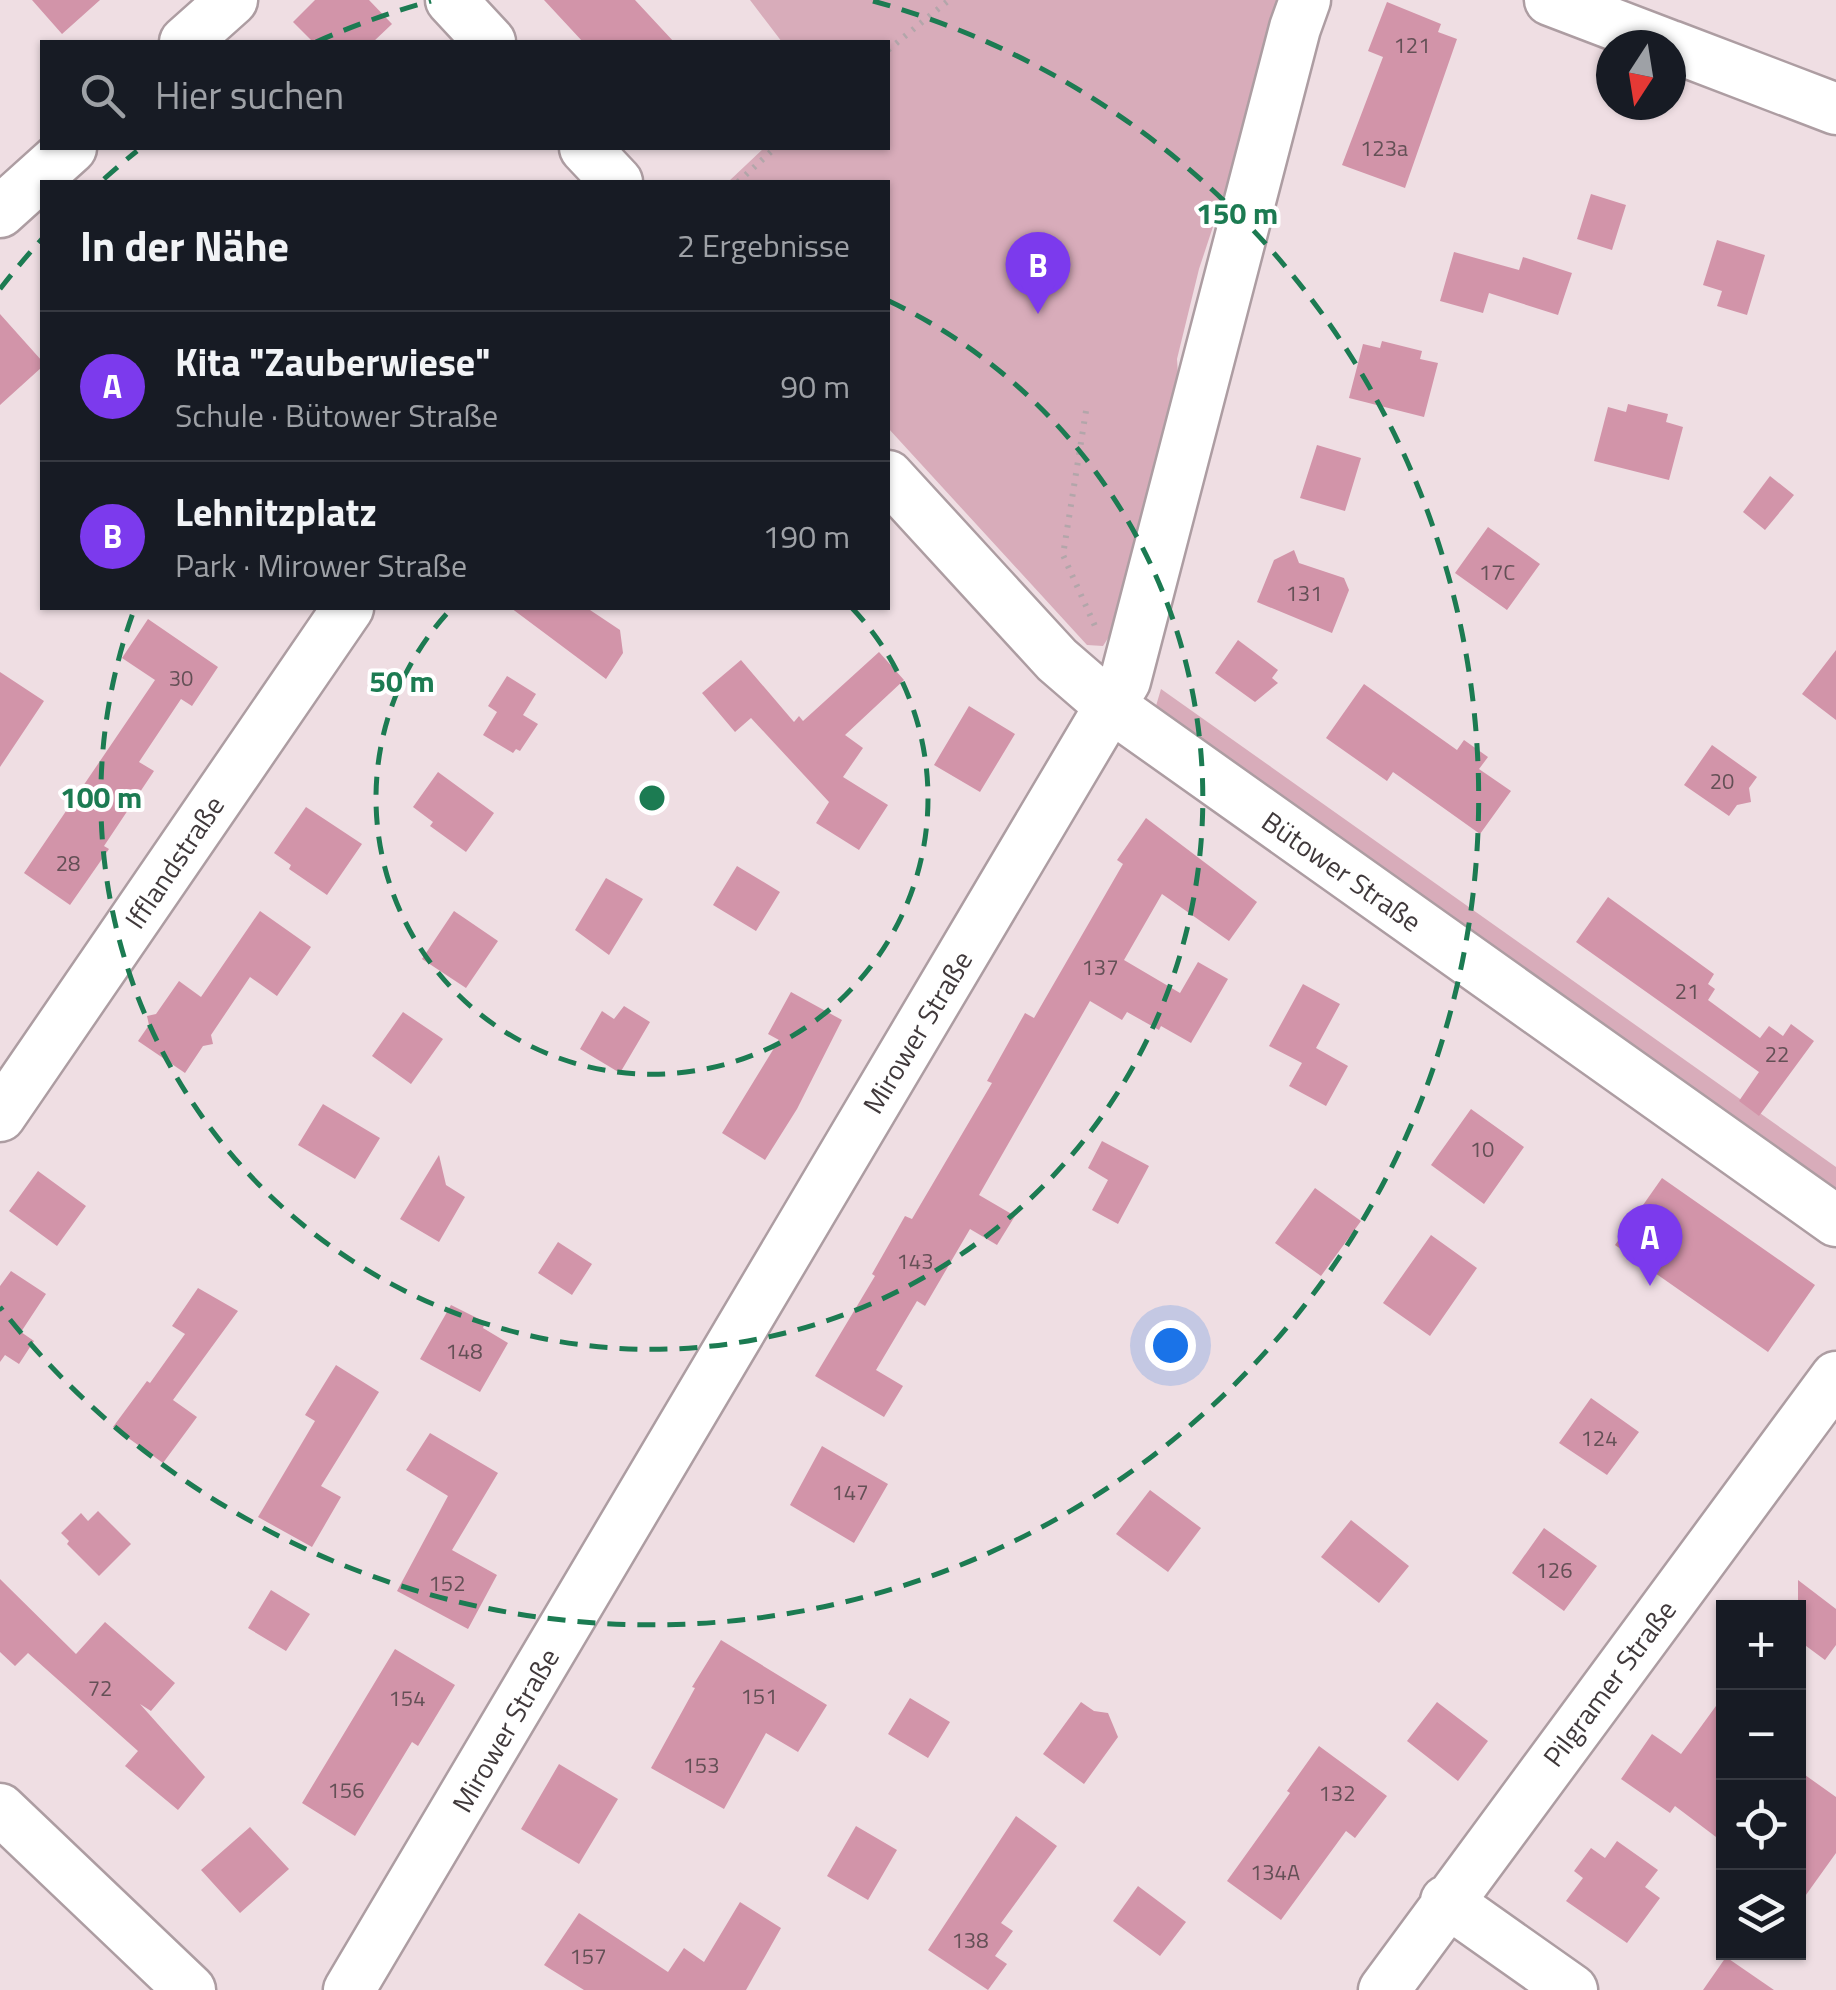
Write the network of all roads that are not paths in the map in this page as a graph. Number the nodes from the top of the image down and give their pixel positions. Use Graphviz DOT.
graph roads {
  1 [pos="232,0"];
  2 [pos="1306,0"];
  3 [pos="1550,0"];
  4 [pos="453,1"];
  5 [pos="1628,30"];
  6 [pos="187,40"];
  7 [pos="488,40"];
  8 [pos="1686,52"];
  9 [pos="1836,108"];
  10 [pos="69,150"];
  11 [pos="588,150"];
  12 [pos="615,180"];
  13 [pos="0,212"];
  14 [pos="890,478"];
  15 [pos="347,610"];
  16 [pos="1109,705"];
  17 [pos="0,1116"];
  18 [pos="1836,1220"];
  19 [pos="1836,1377"];
  20 [pos="0,1810"];
  21 [pos="1446,1901"];
  22 [pos="190,1990"];
  23 [pos="350,1990"];
  24 [pos="1384,1990"];
  25 [pos="1572,1990"];
  1 -- 6 [label="street"];
  2 -- 16 [label="street, Mirower Straße"];
  3 -- 5 [label="street"];
  4 -- 7 [label="street"];
  8 -- 9 [label="street"];
  10 -- 13 [label="street"];
  11 -- 12 [label="street"];
  14 -- 16 [label="street, Bütower Straße"];
  15 -- 17 [label="street, Ifflandstraße"];
  16 -- 18 [label="street, Bütower Straße"];
  16 -- 23 [label="street, Mirower Straße"];
  19 -- 21 [label="street, Pilgramer Straße"];
  20 -- 22 [label="street"];
  21 -- 24 [label="street, Pilgramer Straße"];
  21 -- 25 [label="street"];
}
